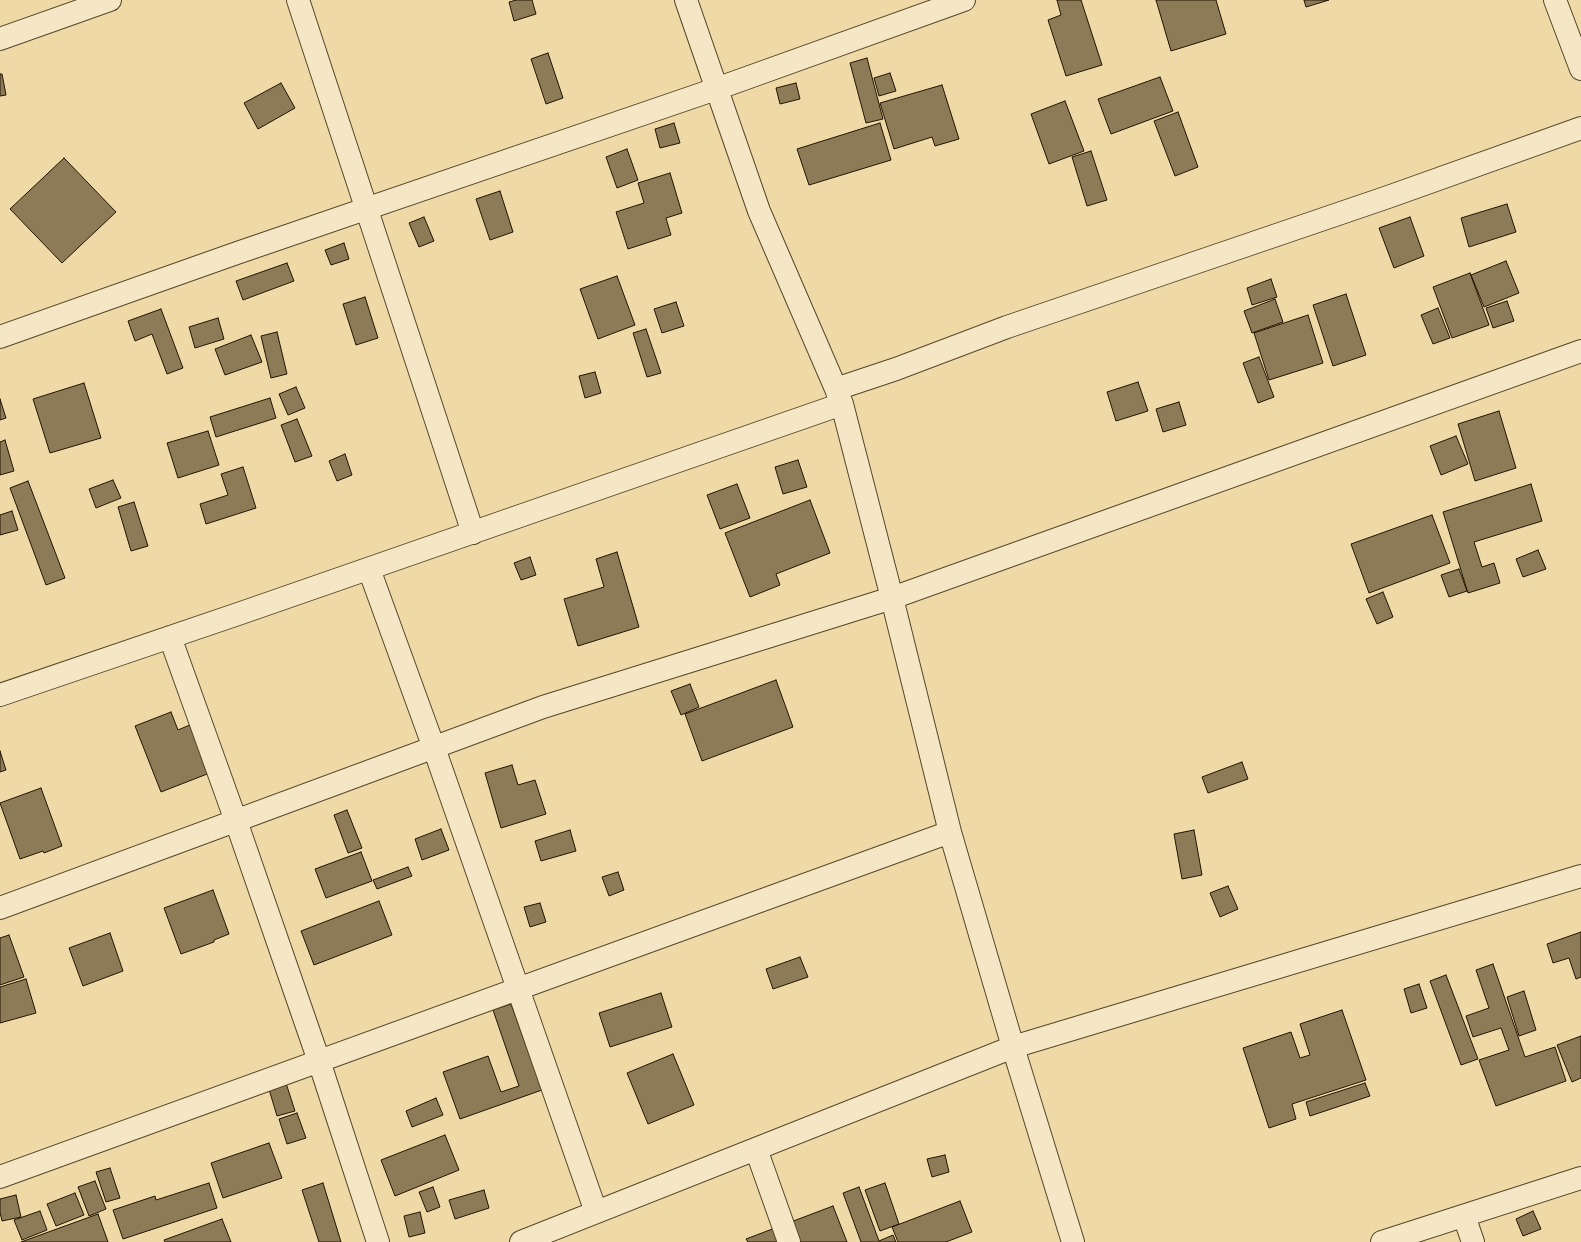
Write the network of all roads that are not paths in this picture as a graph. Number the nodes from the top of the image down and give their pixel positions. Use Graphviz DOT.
graph roads {
  1 [pos="110,0"];
  2 [pos="298,0"];
  3 [pos="686,0"];
  4 [pos="964,0"];
  5 [pos="1556,0"];
  6 [pos="0,39"];
  7 [pos="1581,69"];
  8 [pos="716,89"];
  9 [pos="1581,128"];
  10 [pos="365,209"];
  11 [pos="0,337"];
  12 [pos="1581,351"];
  13 [pos="839,397"];
  14 [pos="473,533"];
  15 [pos="369,569"];
  16 [pos="892,598"];
  17 [pos="170,637"];
  18 [pos="0,695"];
  19 [pos="434,748"];
  20 [pos="236,821"];
  21 [pos="950,832"];
  22 [pos="1581,876"];
  23 [pos="0,908"];
  24 [pos="519,988"];
  25 [pos="1013,1047"];
  26 [pos="319,1061"];
  27 [pos="756,1149"];
  28 [pos="0,1177"];
  29 [pos="1581,1178"];
  30 [pos="596,1212"];
  31 [pos="1464,1216"];
  32 [pos="378,1242"];
  33 [pos="521,1242"];
  34 [pos="789,1242"];
  35 [pos="1073,1242"];
  36 [pos="1382,1242"];
  37 [pos="1473,1242"];
  1 -- 6 [label="street"];
  2 -- 10 [label="street"];
  3 -- 8 [label="street"];
  4 -- 8 [label="street"];
  5 -- 7 [label="street"];
  8 -- 10 [label="street"];
  8 -- 13 [label="street"];
  9 -- 13 [label="street"];
  10 -- 11 [label="street"];
  10 -- 14 [label="street"];
  12 -- 16 [label="street"];
  13 -- 14 [label="street"];
  13 -- 16 [label="street"];
  14 -- 15 [label="street"];
  15 -- 17 [label="street"];
  15 -- 19 [label="street"];
  16 -- 19 [label="street"];
  16 -- 21 [label="street"];
  17 -- 18 [label="street"];
  17 -- 20 [label="street"];
  19 -- 20 [label="street"];
  19 -- 24 [label="street"];
  20 -- 23 [label="street"];
  20 -- 26 [label="street"];
  21 -- 24 [label="street"];
  21 -- 25 [label="street"];
  22 -- 25 [label="street"];
  24 -- 26 [label="street"];
  24 -- 30 [label="street"];
  25 -- 27 [label="street"];
  25 -- 35 [label="street"];
  26 -- 28 [label="street"];
  26 -- 32 [label="street"];
  27 -- 30 [label="street"];
  27 -- 34 [label="street"];
  29 -- 31 [label="street"];
  30 -- 33 [label="street"];
  31 -- 36 [label="street"];
  31 -- 37 [label="street"];
}
